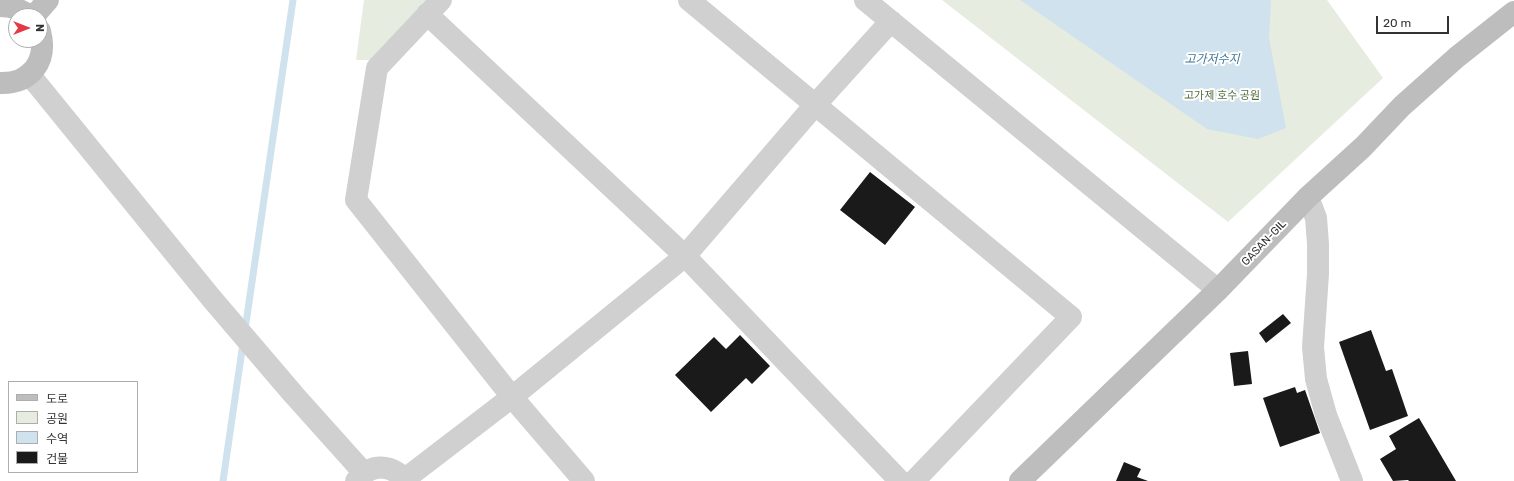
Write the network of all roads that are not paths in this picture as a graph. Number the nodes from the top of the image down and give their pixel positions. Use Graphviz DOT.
graph roads {
  1 [pos="48,0"];
  2 [pos="689,0"];
  3 [pos="865,0"];
  4 [pos="0,6"];
  5 [pos="434,7"];
  6 [pos="16,8"];
  7 [pos="41,8"];
  8 [pos="1514,12"];
  9 [pos="891,21"];
  10 [pos="42,48"];
  11 [pos="30,74"];
  12 [pos="0,84"];
  13 [pos="815,105"];
  14 [pos="1308,197"];
  15 [pos="685,256"];
  16 [pos="1218,290"];
  17 [pos="512,397"];
  18 [pos="360,477"];
  19 [pos="406,480"];
  20 [pos="584,481"];
  21 [pos="900,481"];
  22 [pos="914,481"];
  23 [pos="1020,481"];
  24 [pos="1352,481"];
  1 -- 7 [label="street"];
  2 -- 13 [label="street"];
  3 -- 9 [label="street"];
  4 -- 6 [label="street"];
  5 -- 15 [label="street"];
  5 -- 17 [label="street"];
  8 -- 14 [label="street, GASAN-GIL"];
  9 -- 13 [label="street"];
  9 -- 16 [label="street"];
  10 -- 11 [label="street"];
  11 -- 12 [label="street"];
  11 -- 18 [label="street"];
  13 -- 15 [label="street"];
  13 -- 22 [label="street"];
  14 -- 16 [label="street, GASAN-GIL"];
  14 -- 24 [label="street"];
  15 -- 17 [label="street"];
  15 -- 21 [label="street"];
  16 -- 23 [label="street, GASAN-GIL"];
  17 -- 19 [label="street"];
  17 -- 20 [label="street"];
  18 -- 19 [label="street"];
}
